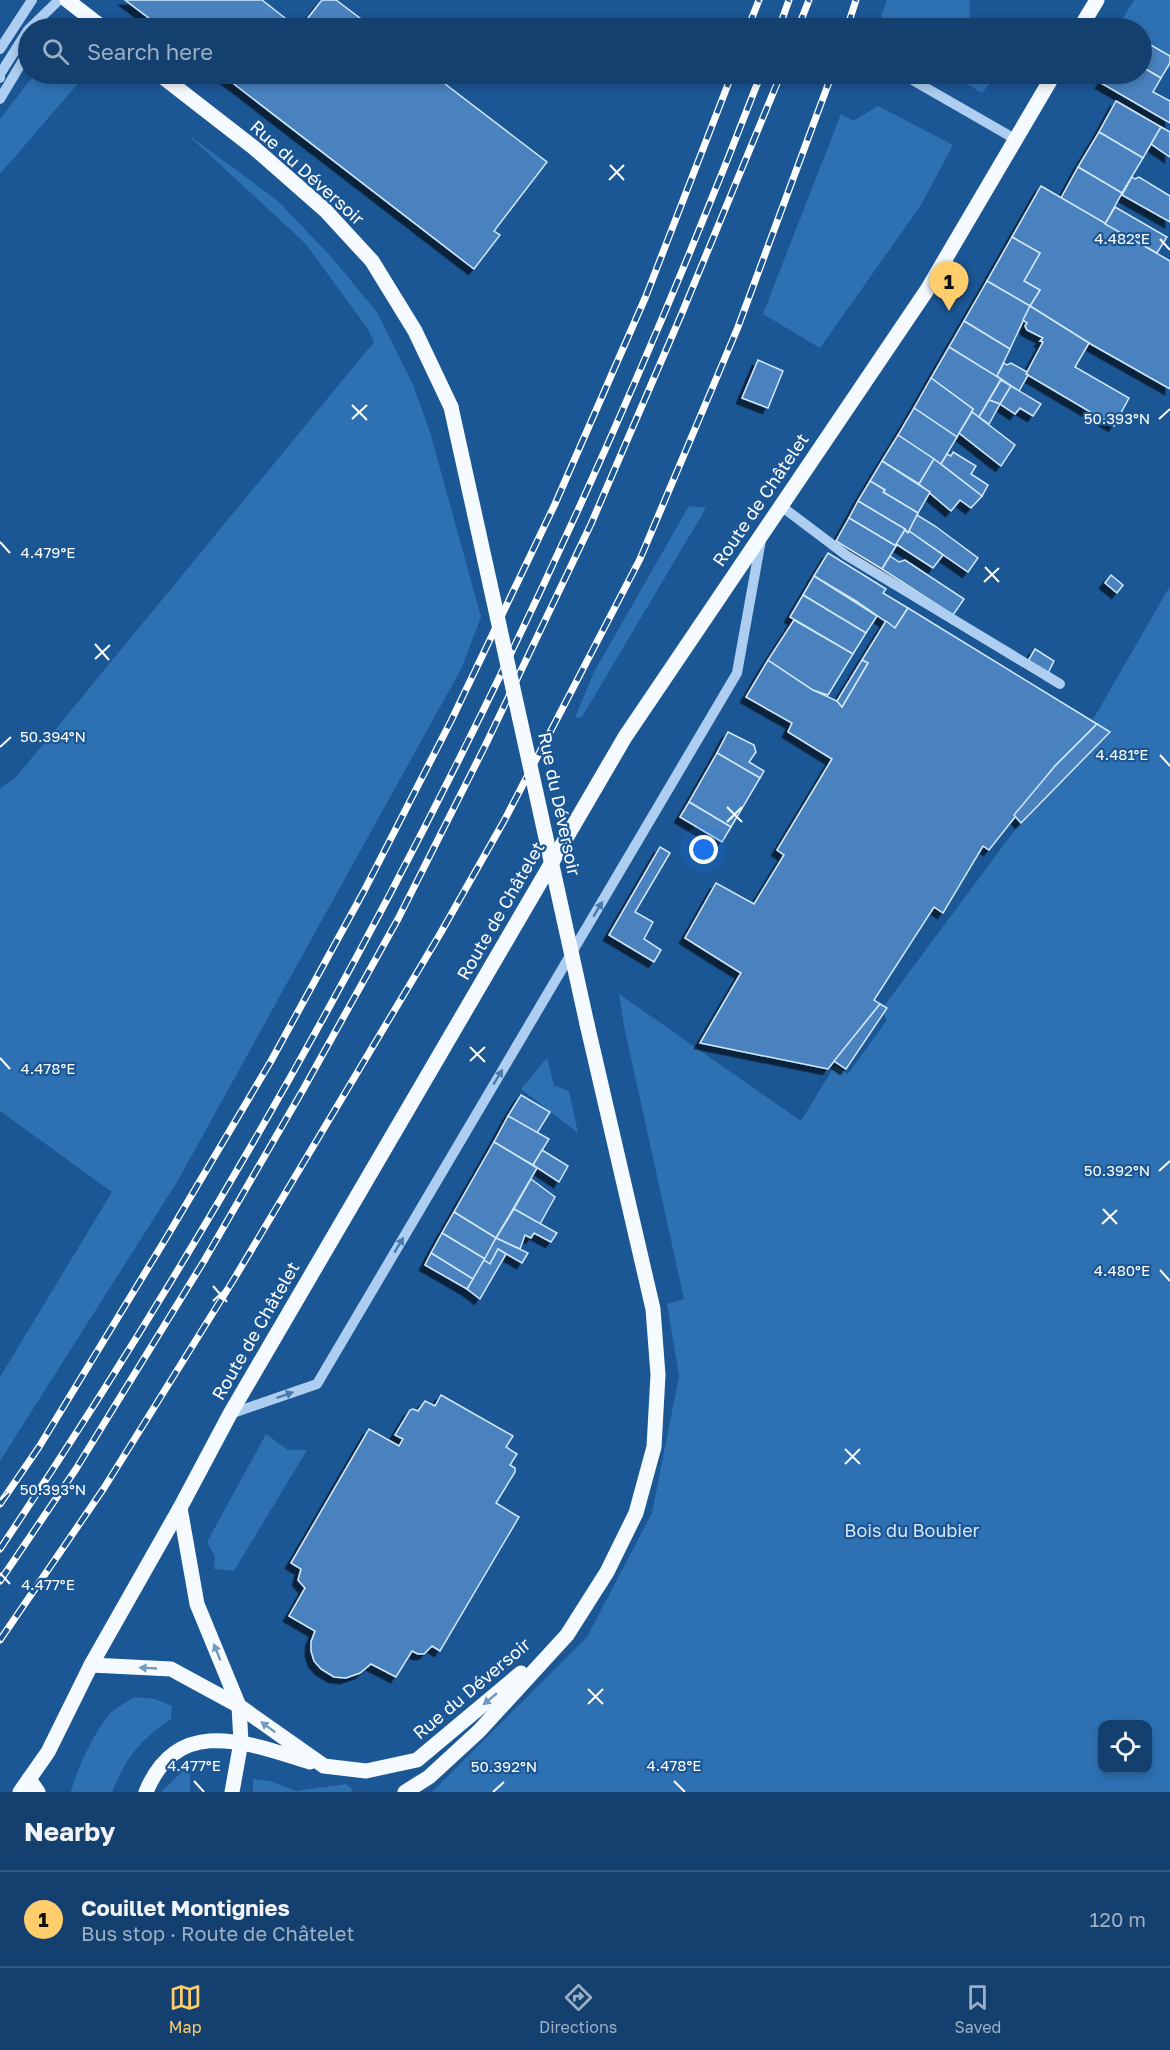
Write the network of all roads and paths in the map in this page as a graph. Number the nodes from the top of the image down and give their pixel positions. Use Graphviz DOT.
graph roads {
  1 [pos="32,0"];
  2 [pos="59,0"];
  3 [pos="67,0"];
  4 [pos="1097,0"];
  5 [pos="20,18"];
  6 [pos="40,18"];
  7 [pos="90,18"];
  8 [pos="1086,18"];
  9 [pos="18,22"];
  10 [pos="18,46"];
  11 [pos="0,50"];
  12 [pos="18,69"];
  13 [pos="0,78"];
  14 [pos="172,84"];
  15 [pos="919,84"];
  16 [pos="1048,84"];
  17 [pos="0,99"];
  18 [pos="1015,139"];
  19 [pos="781,506"];
  20 [pos="762,534"];
  21 [pos="1060,684"];
  22 [pos="230,1414"];
  23 [pos="180,1508"];
  24 [pos="567,1635"];
  25 [pos="91,1665"];
  26 [pos="239,1706"];
  27 [pos="241,1742"];
  28 [pos="324,1766"];
  29 [pos="34,1786"];
  30 [pos="20,1792"];
  31 [pos="146,1792"];
  32 [pos="232,1792"];
  33 [pos="405,1792"];
  1 -- 5 [label="lane"];
  2 -- 6 [label="lane"];
  3 -- 7 [label="main road"];
  4 -- 8 [label="main road"];
  9 -- 11 [label="lane"];
  10 -- 13 [label="lane"];
  12 -- 17 [label="lane"];
  14 -- 24 [label="main road, Rue du Déversoir, bridge"];
  15 -- 18 [label="lane"];
  16 -- 18 [label="main road, Route de Châtelet"];
  18 -- 19 [label="main road, Route de Châtelet"];
  19 -- 20 [label="main road, Route de Châtelet"];
  19 -- 21 [label="lane"];
  20 -- 22 [label="main road, Route de Châtelet"];
  22 -- 20 [label="lane, one-way"];
  22 -- 23 [label="main road, Route de Châtelet"];
  23 -- 25 [label="main road, Route de Châtelet"];
  26 -- 23 [label="main road, one-way"];
  24 -- 28 [label="main road, Rue du Déversoir, one-way"];
  24 -- 33 [label="main road, Rue du Déversoir"];
  26 -- 25 [label="main road, Rue du Déversoir, one-way"];
  25 -- 29 [label="main road, Route de Châtelet"];
  26 -- 27 [label="main road"];
  28 -- 26 [label="main road, Rue du Déversoir, one-way"];
  27 -- 28 [label="main road"];
  27 -- 31 [label="main road"];
  27 -- 32 [label="main road"];
  29 -- 30 [label="main road, Route de Châtelet"];
}
